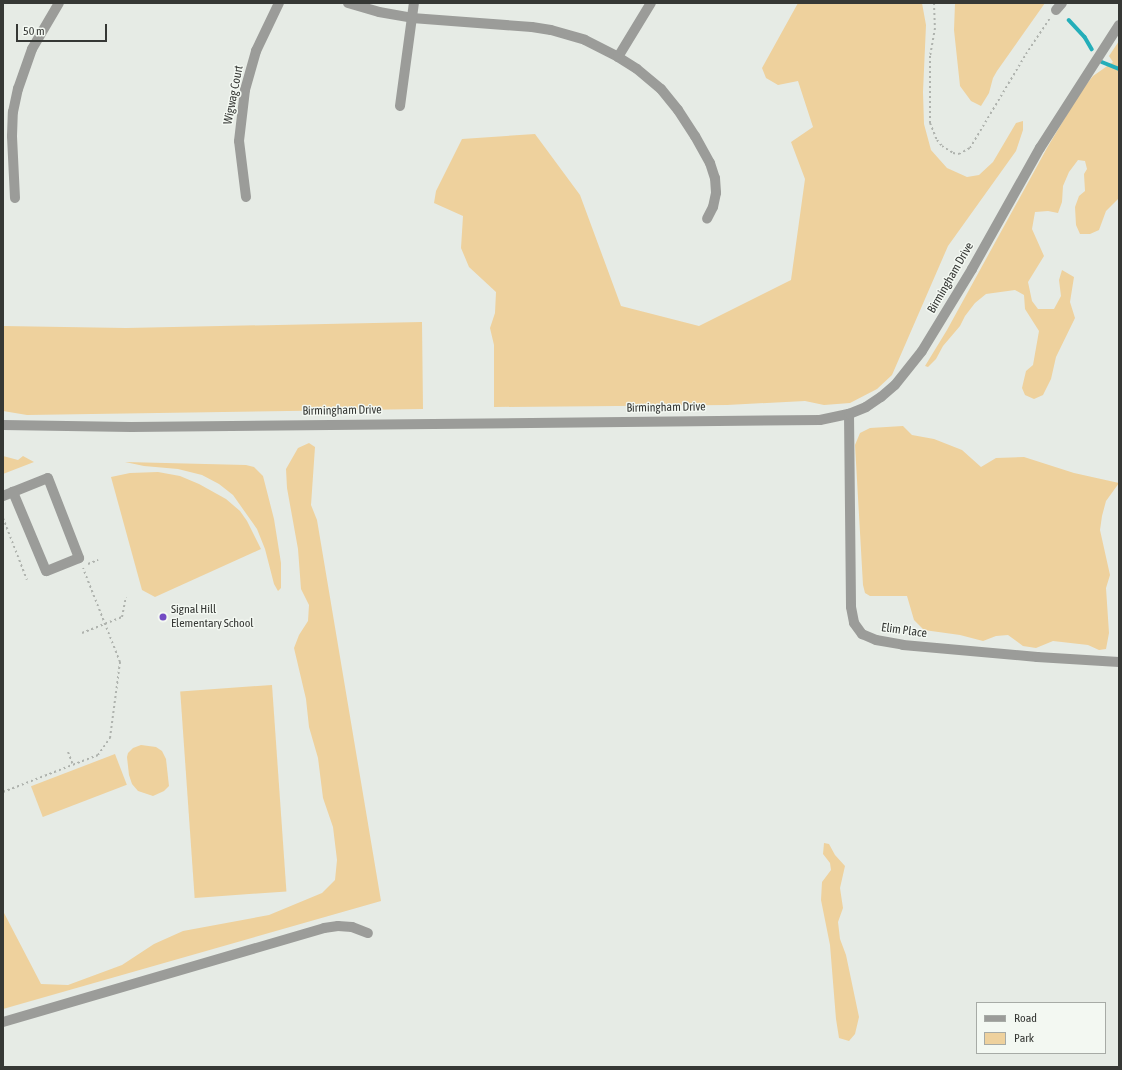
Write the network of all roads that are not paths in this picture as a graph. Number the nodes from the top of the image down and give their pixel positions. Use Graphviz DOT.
graph roads {
  1 [pos="59,3"];
  2 [pos="279,3"];
  3 [pos="348,3"];
  4 [pos="414,3"];
  5 [pos="651,3"];
  6 [pos="412,18"];
  7 [pos="1119,25"];
  8 [pos="618,57"];
  9 [pos="400,106"];
  10 [pos="246,196"];
  11 [pos="15,198"];
  12 [pos="707,218"];
  13 [pos="849,414"];
  14 [pos="3,425"];
  15 [pos="13,492"];
  16 [pos="3,496"];
  17 [pos="1119,662"];
  18 [pos="368,933"];
  19 [pos="3,1022"];
  1 -- 11 [label="street"];
  2 -- 10 [label="street, Wigwag Court"];
  3 -- 6 [label="street"];
  4 -- 6 [label="street"];
  5 -- 8 [label="street"];
  6 -- 8 [label="street"];
  6 -- 9 [label="street"];
  7 -- 13 [label="street, Birmingham Drive"];
  8 -- 12 [label="street"];
  13 -- 14 [label="street, Birmingham Drive"];
  13 -- 17 [label="street, Elim Place"];
  15 -- 15 [label="street"];
  15 -- 16 [label="street"];
  18 -- 19 [label="street"];
}
